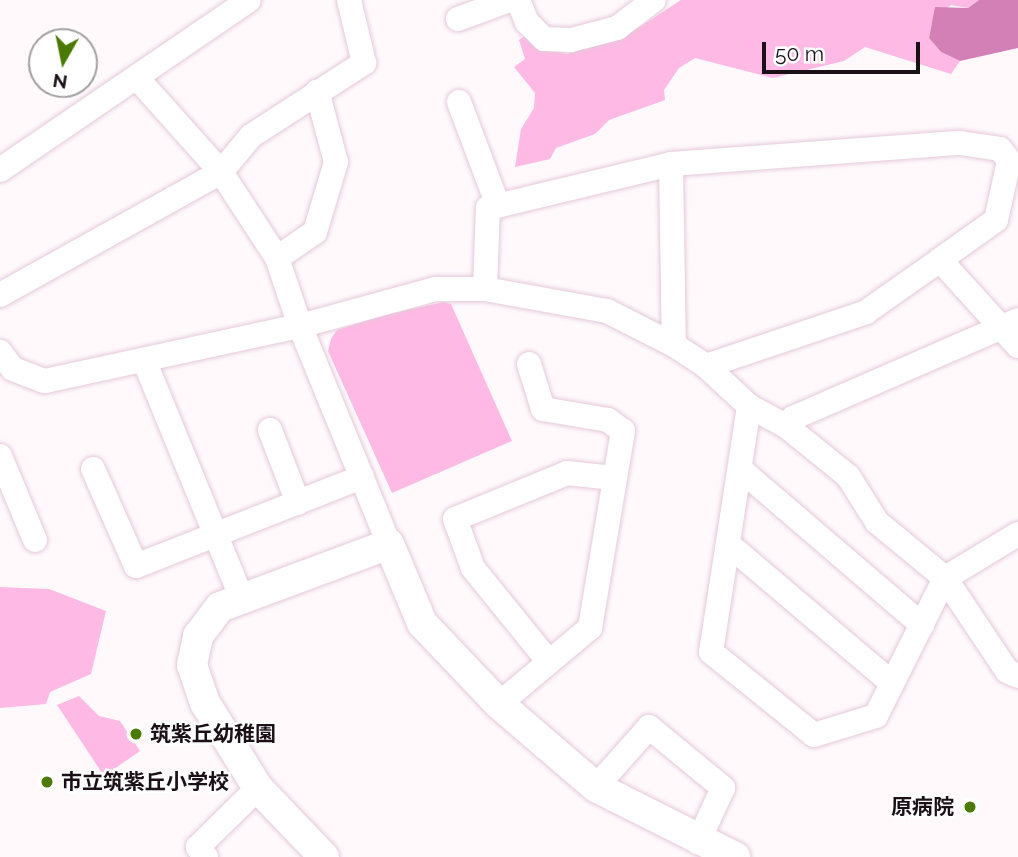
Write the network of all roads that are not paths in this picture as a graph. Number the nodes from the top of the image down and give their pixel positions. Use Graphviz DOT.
graph roads {
  1 [pos="249,0"];
  2 [pos="349,0"];
  3 [pos="509,0"];
  4 [pos="518,0"];
  5 [pos="654,0"];
  6 [pos="458,19"];
  7 [pos="137,78"];
  8 [pos="317,92"];
  9 [pos="459,102"];
  10 [pos="671,164"];
  11 [pos="0,170"];
  12 [pos="221,172"];
  13 [pos="498,206"];
  14 [pos="277,258"];
  15 [pos="940,260"];
  16 [pos="485,289"];
  17 [pos="0,295"];
  18 [pos="1009,323"];
  19 [pos="300,326"];
  20 [pos="674,345"];
  21 [pos="1018,346"];
  22 [pos="144,360"];
  23 [pos="528,364"];
  24 [pos="4,365"];
  25 [pos="706,366"];
  26 [pos="750,406"];
  27 [pos="786,426"];
  28 [pos="270,430"];
  29 [pos="0,456"];
  30 [pos="93,469"];
  31 [pos="740,469"];
  32 [pos="362,477"];
  33 [pos="614,478"];
  34 [pos="298,503"];
  35 [pos="11,512"];
  36 [pos="1018,534"];
  37 [pos="216,536"];
  38 [pos="35,540"];
  39 [pos="389,544"];
  40 [pos="727,544"];
  41 [pos="945,578"];
  42 [pos="242,599"];
  43 [pos="922,625"];
  44 [pos="549,662"];
  45 [pos="1018,676"];
  46 [pos="892,683"];
  47 [pos="499,704"];
  48 [pos="596,787"];
  49 [pos="258,788"];
  50 [pos="698,842"];
  51 [pos="206,857"];
  52 [pos="324,857"];
  53 [pos="735,857"];
  1 -- 7 [label="street"];
  2 -- 8 [label="street"];
  3 -- 6 [label="street"];
  4 -- 5 [label="street"];
  7 -- 11 [label="street"];
  7 -- 12 [label="street"];
  8 -- 12 [label="street"];
  8 -- 14 [label="street"];
  9 -- 13 [label="street"];
  10 -- 13 [label="street"];
  10 -- 15 [label="street"];
  10 -- 20 [label="street"];
  12 -- 14 [label="street"];
  12 -- 17 [label="street"];
  13 -- 16 [label="street"];
  14 -- 19 [label="street"];
  15 -- 18 [label="street"];
  15 -- 25 [label="street"];
  16 -- 19 [label="street"];
  16 -- 20 [label="street"];
  18 -- 21 [label="street"];
  18 -- 27 [label="street"];
  19 -- 22 [label="street"];
  19 -- 32 [label="street"];
  20 -- 25 [label="street"];
  22 -- 24 [label="street"];
  22 -- 37 [label="street"];
  23 -- 33 [label="street"];
  25 -- 26 [label="street"];
  26 -- 27 [label="street"];
  26 -- 31 [label="street"];
  27 -- 41 [label="street"];
  28 -- 34 [label="street"];
  29 -- 35 [label="street"];
  30 -- 37 [label="street"];
  31 -- 40 [label="street"];
  31 -- 43 [label="street"];
  32 -- 34 [label="street"];
  32 -- 39 [label="street"];
  33 -- 44 [label="street"];
  33 -- 44 [label="street"];
  34 -- 37 [label="street"];
  35 -- 38 [label="street"];
  36 -- 41 [label="street"];
  37 -- 42 [label="street"];
  39 -- 42 [label="street"];
  39 -- 47 [label="street"];
  40 -- 46 [label="street"];
  40 -- 46 [label="street"];
  41 -- 43 [label="street"];
  41 -- 45 [label="street"];
  42 -- 49 [label="street"];
  43 -- 46 [label="street"];
  44 -- 47 [label="street"];
  47 -- 48 [label="street"];
  48 -- 50 [label="street"];
  48 -- 50 [label="street"];
  49 -- 51 [label="street"];
  49 -- 52 [label="street"];
  50 -- 53 [label="street"];
}
